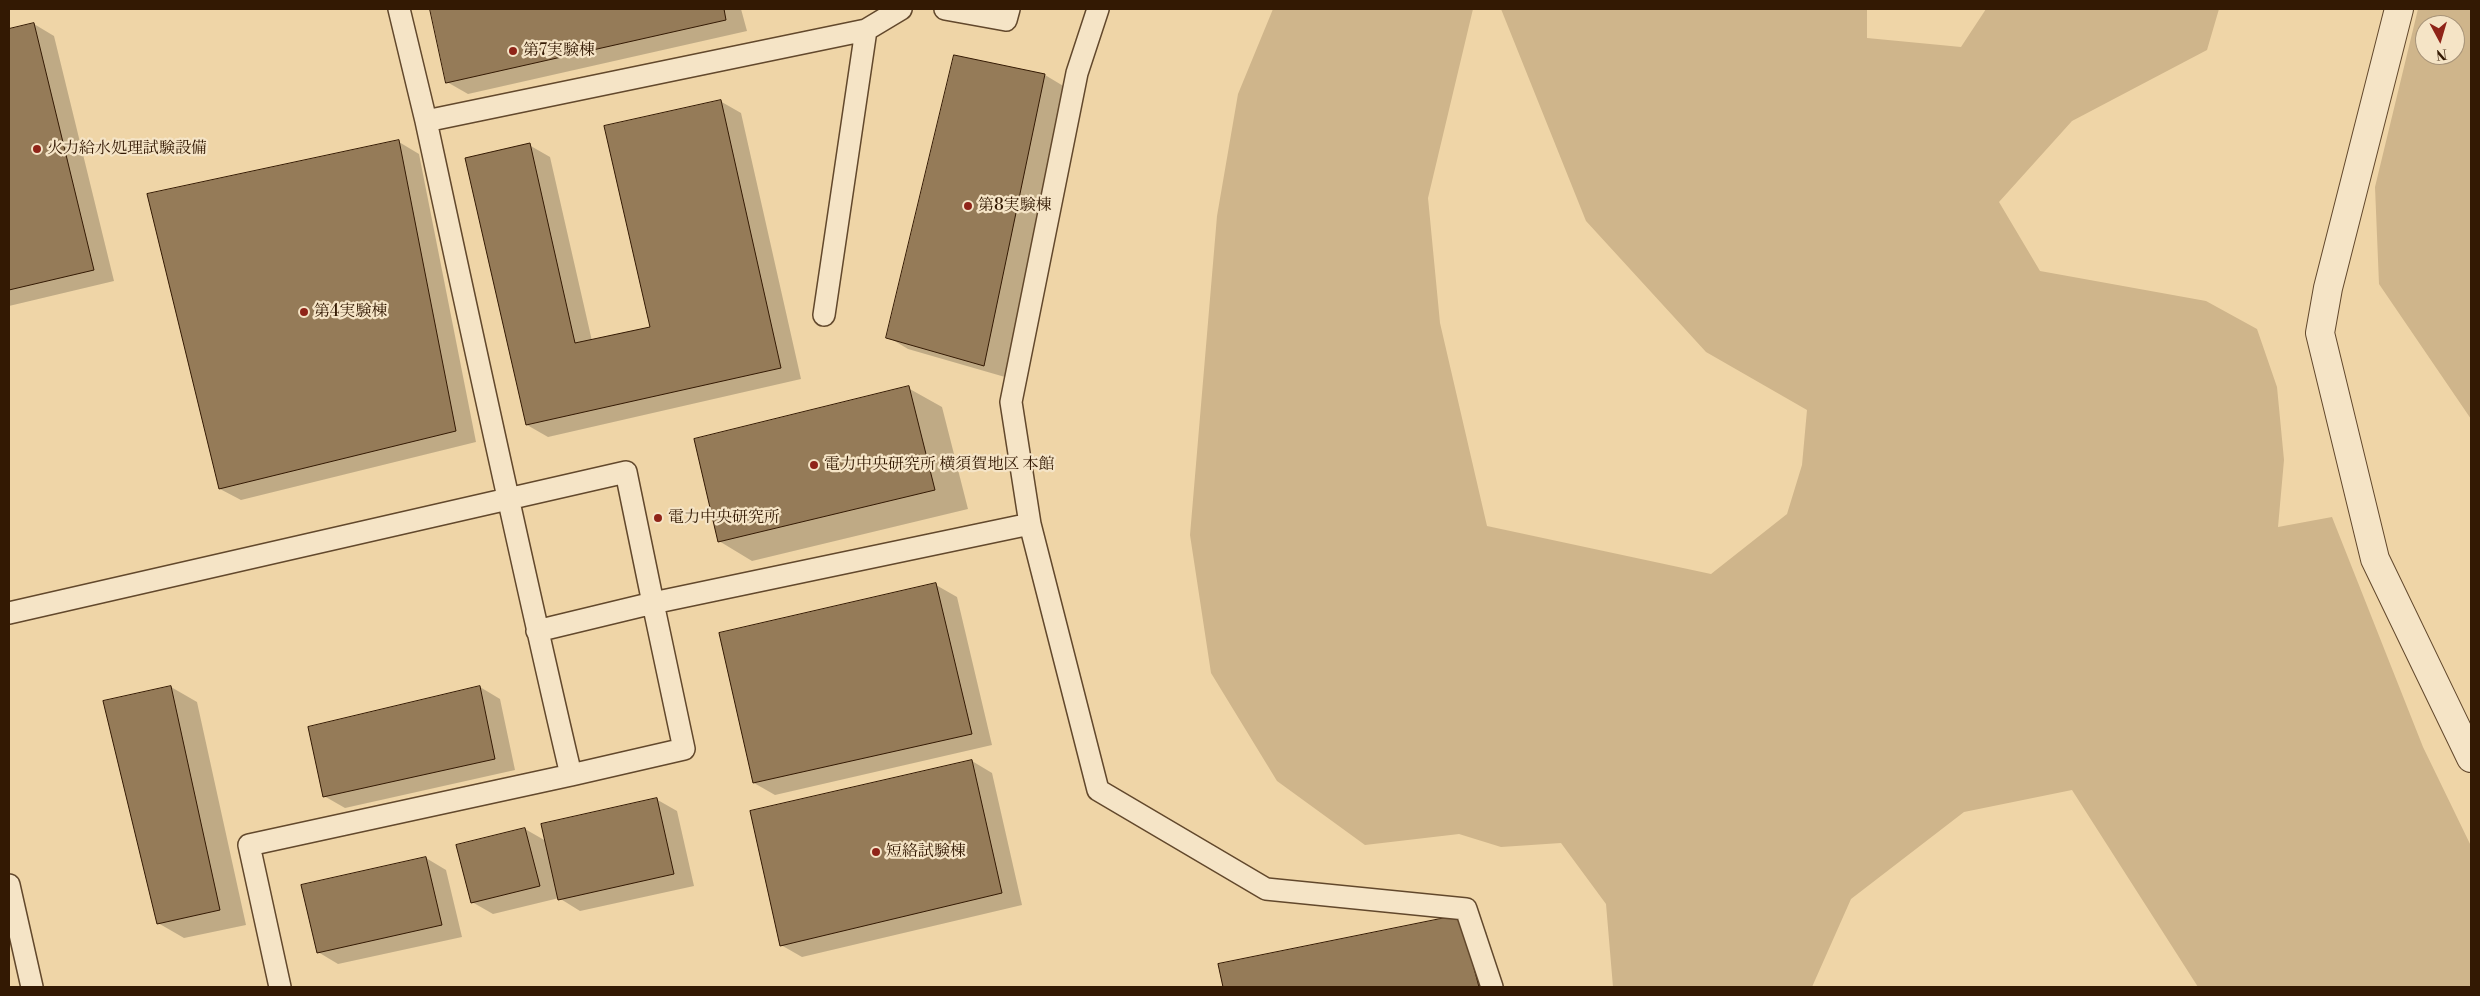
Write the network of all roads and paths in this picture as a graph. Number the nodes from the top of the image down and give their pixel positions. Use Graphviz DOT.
graph roads {
  1 [pos="399,9"];
  2 [pos="901,9"];
  3 [pos="945,9"];
  4 [pos="1008,9"];
  5 [pos="1098,9"];
  6 [pos="2399,9"];
  7 [pos="866,30"];
  8 [pos="426,121"];
  9 [pos="824,315"];
  10 [pos="508,498"];
  11 [pos="1030,524"];
  12 [pos="653,603"];
  13 [pos="9,613"];
  14 [pos="537,631"];
  15 [pos="2471,758"];
  16 [pos="572,775"];
  17 [pos="9,884"];
  18 [pos="32,987"];
  19 [pos="280,987"];
  20 [pos="1492,987"];
  1 -- 8 [label="lane"];
  2 -- 7 [label="lane"];
  3 -- 4 [label="lane"];
  5 -- 11 [label="lane"];
  6 -- 15 [label="street"];
  7 -- 8 [label="lane"];
  7 -- 9 [label="lane"];
  8 -- 10 [label="lane"];
  10 -- 12 [label="lane"];
  10 -- 13 [label="lane"];
  10 -- 14 [label="lane"];
  11 -- 12 [label="lane"];
  11 -- 20 [label="lane"];
  12 -- 14 [label="lane"];
  12 -- 16 [label="lane"];
  14 -- 16 [label="lane"];
  16 -- 19 [label="lane"];
  17 -- 18 [label="lane"];
}
